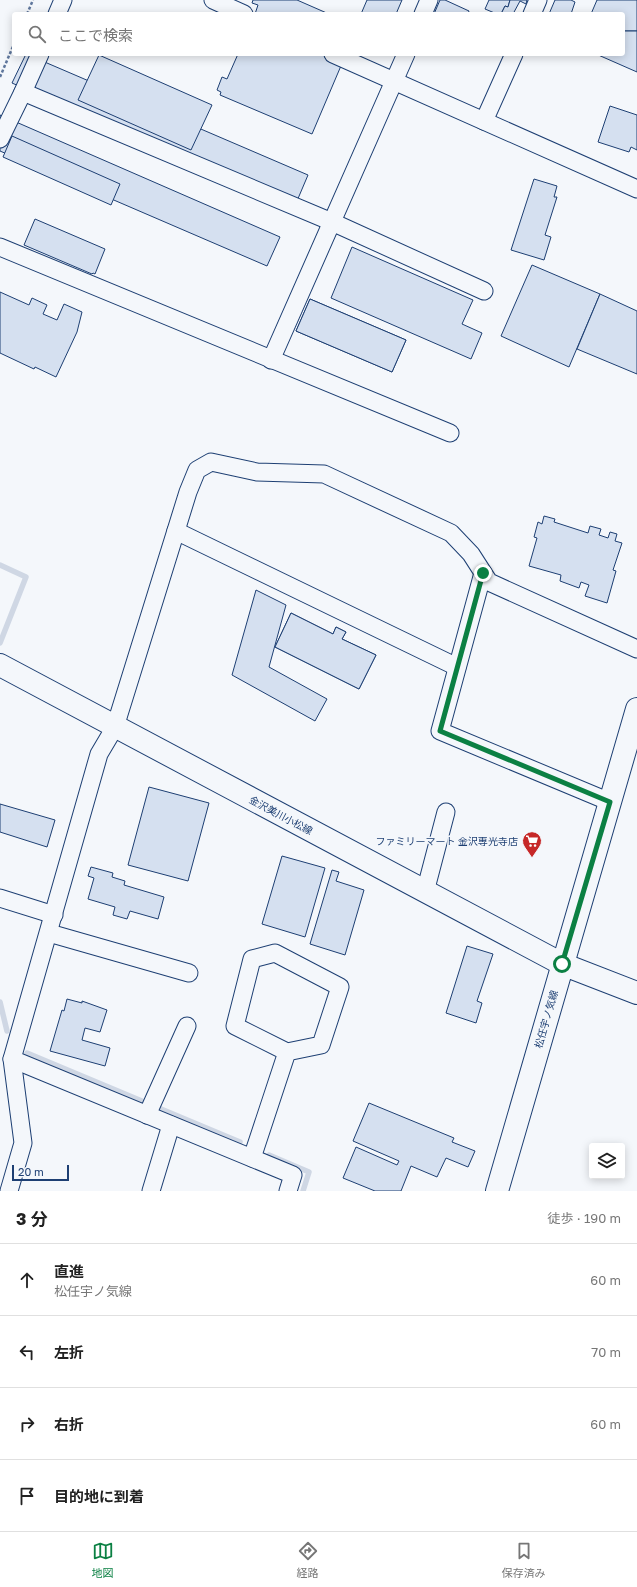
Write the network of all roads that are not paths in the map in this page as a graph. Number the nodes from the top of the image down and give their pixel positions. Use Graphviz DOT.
graph roads {
  1 [pos="63,0"];
  2 [pos="213,0"];
  3 [pos="429,0"];
  4 [pos="538,0"];
  5 [pos="58,12"];
  6 [pos="240,12"];
  7 [pos="424,12"];
  8 [pos="533,12"];
  9 [pos="39,56"];
  10 [pos="337,56"];
  11 [pos="405,56"];
  12 [pos="513,56"];
  13 [pos="395,82"];
  14 [pos="24,92"];
  15 [pos="484,121"];
  16 [pos="0,139"];
  17 [pos="637,189"];
  18 [pos="332,222"];
  19 [pos="0,247"];
  20 [pos="484,291"];
  21 [pos="271,360"];
  22 [pos="450,433"];
  23 [pos="176,531"];
  24 [pos="483,573"];
  25 [pos="637,649"];
  26 [pos="0,665"];
  27 [pos="457,667"];
  28 [pos="637,709"];
  29 [pos="115,726"];
  30 [pos="610,802"];
  31 [pos="446,812"];
  32 [pos="425,892"];
  33 [pos="0,898"];
  34 [pos="54,915"];
  35 [pos="49,932"];
  36 [pos="562,964"];
  37 [pos="189,974"];
  38 [pos="637,993"];
  39 [pos="187,1026"];
  40 [pos="287,1052"];
  41 [pos="12,1059"];
  42 [pos="147,1114"];
  43 [pos="171,1125"];
  44 [pos="252,1158"];
  45 [pos="9,1191"];
  46 [pos="151,1191"];
  47 [pos="288,1191"];
  48 [pos="497,1191"];
  1 -- 5 [label="street"];
  2 -- 6 [label="street"];
  3 -- 7 [label="street"];
  4 -- 8 [label="street"];
  9 -- 14 [label="street"];
  10 -- 13 [label="street"];
  11 -- 13 [label="street"];
  12 -- 15 [label="street"];
  13 -- 15 [label="street"];
  13 -- 18 [label="street"];
  14 -- 16 [label="street"];
  14 -- 18 [label="street"];
  15 -- 17 [label="street"];
  18 -- 20 [label="street"];
  18 -- 21 [label="street"];
  19 -- 21 [label="street"];
  21 -- 22 [label="street"];
  23 -- 24 [label="street"];
  23 -- 27 [label="street"];
  23 -- 29 [label="street"];
  24 -- 25 [label="street"];
  24 -- 27 [label="street"];
  26 -- 29 [label="main road, 金沢美川小松線"];
  27 -- 30 [label="street"];
  28 -- 30 [label="main road, 松任宇ノ気線"];
  29 -- 32 [label="main road, 金沢美川小松線"];
  29 -- 34 [label="street"];
  30 -- 36 [label="main road, 松任宇ノ気線"];
  31 -- 32 [label="street"];
  32 -- 36 [label="main road, 金沢美川小松線"];
  33 -- 34 [label="street"];
  34 -- 35 [label="street"];
  35 -- 37 [label="street"];
  35 -- 41 [label="street"];
  36 -- 38 [label="main road, 金沢美川小松線"];
  36 -- 48 [label="main road, 松任宇ノ気線"];
  39 -- 42 [label="street"];
  40 -- 40 [label="street"];
  40 -- 44 [label="street"];
  41 -- 42 [label="street"];
  41 -- 45 [label="street"];
  42 -- 43 [label="street"];
  43 -- 44 [label="street"];
  43 -- 46 [label="street"];
  44 -- 47 [label="street"];
}
